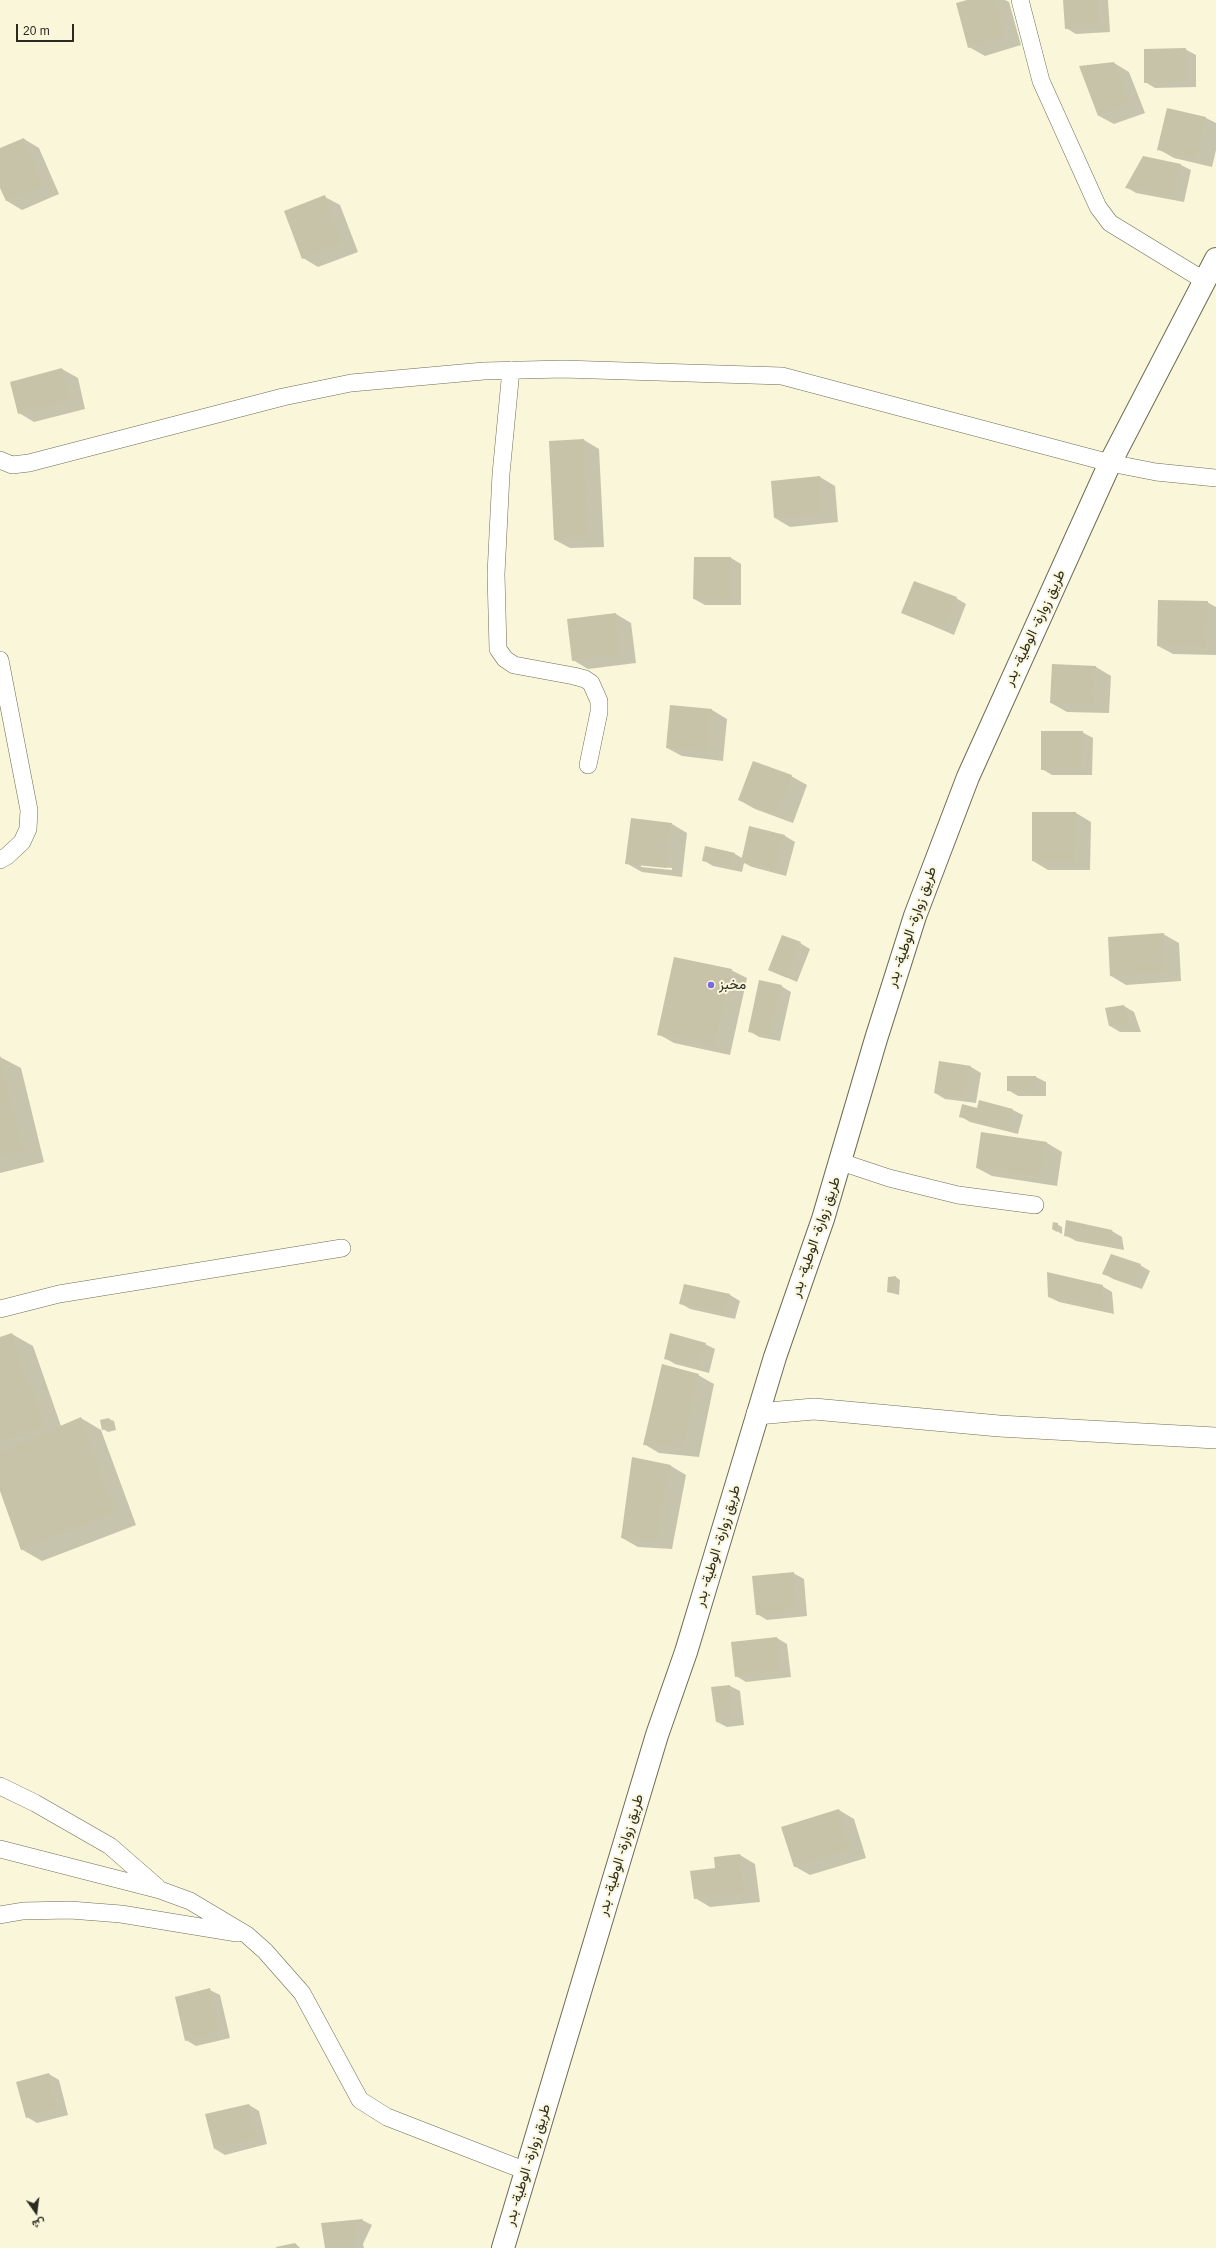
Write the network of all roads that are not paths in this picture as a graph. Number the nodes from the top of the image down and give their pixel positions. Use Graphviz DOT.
graph roads {
  1 [pos="1020,0"];
  2 [pos="1216,259"];
  3 [pos="1205,281"];
  4 [pos="511,370"];
  5 [pos="0,460"];
  6 [pos="1110,463"];
  7 [pos="1216,478"];
  8 [pos="0,660"];
  9 [pos="588,765"];
  10 [pos="0,860"];
  11 [pos="841,1162"];
  12 [pos="1035,1205"];
  13 [pos="342,1248"];
  14 [pos="0,1309"];
  15 [pos="757,1414"];
  16 [pos="1216,1438"];
  17 [pos="0,1786"];
  18 [pos="0,1849"];
  19 [pos="160,1890"];
  20 [pos="0,1915"];
  21 [pos="247,1935"];
  22 [pos="526,2171"];
  23 [pos="503,2248"];
  1 -- 3 [label="street"];
  2 -- 3 [label="highway, طريق زوارة- الوطية- بدر"];
  3 -- 6 [label="highway, طريق زوارة- الوطية- بدر"];
  4 -- 5 [label="street"];
  4 -- 6 [label="street"];
  4 -- 9 [label="street"];
  6 -- 7 [label="street"];
  6 -- 11 [label="highway, طريق زوارة- الوطية- بدر"];
  8 -- 10 [label="street"];
  11 -- 12 [label="street"];
  11 -- 15 [label="highway, طريق زوارة- الوطية- بدر"];
  13 -- 14 [label="street"];
  15 -- 16 [label="street"];
  15 -- 22 [label="highway, طريق زوارة- الوطية- بدر"];
  17 -- 19 [label="street"];
  18 -- 19 [label="street"];
  19 -- 21 [label="street"];
  20 -- 21 [label="street"];
  21 -- 22 [label="street"];
  22 -- 23 [label="highway, طريق زوارة- الوطية- بدر"];
}
